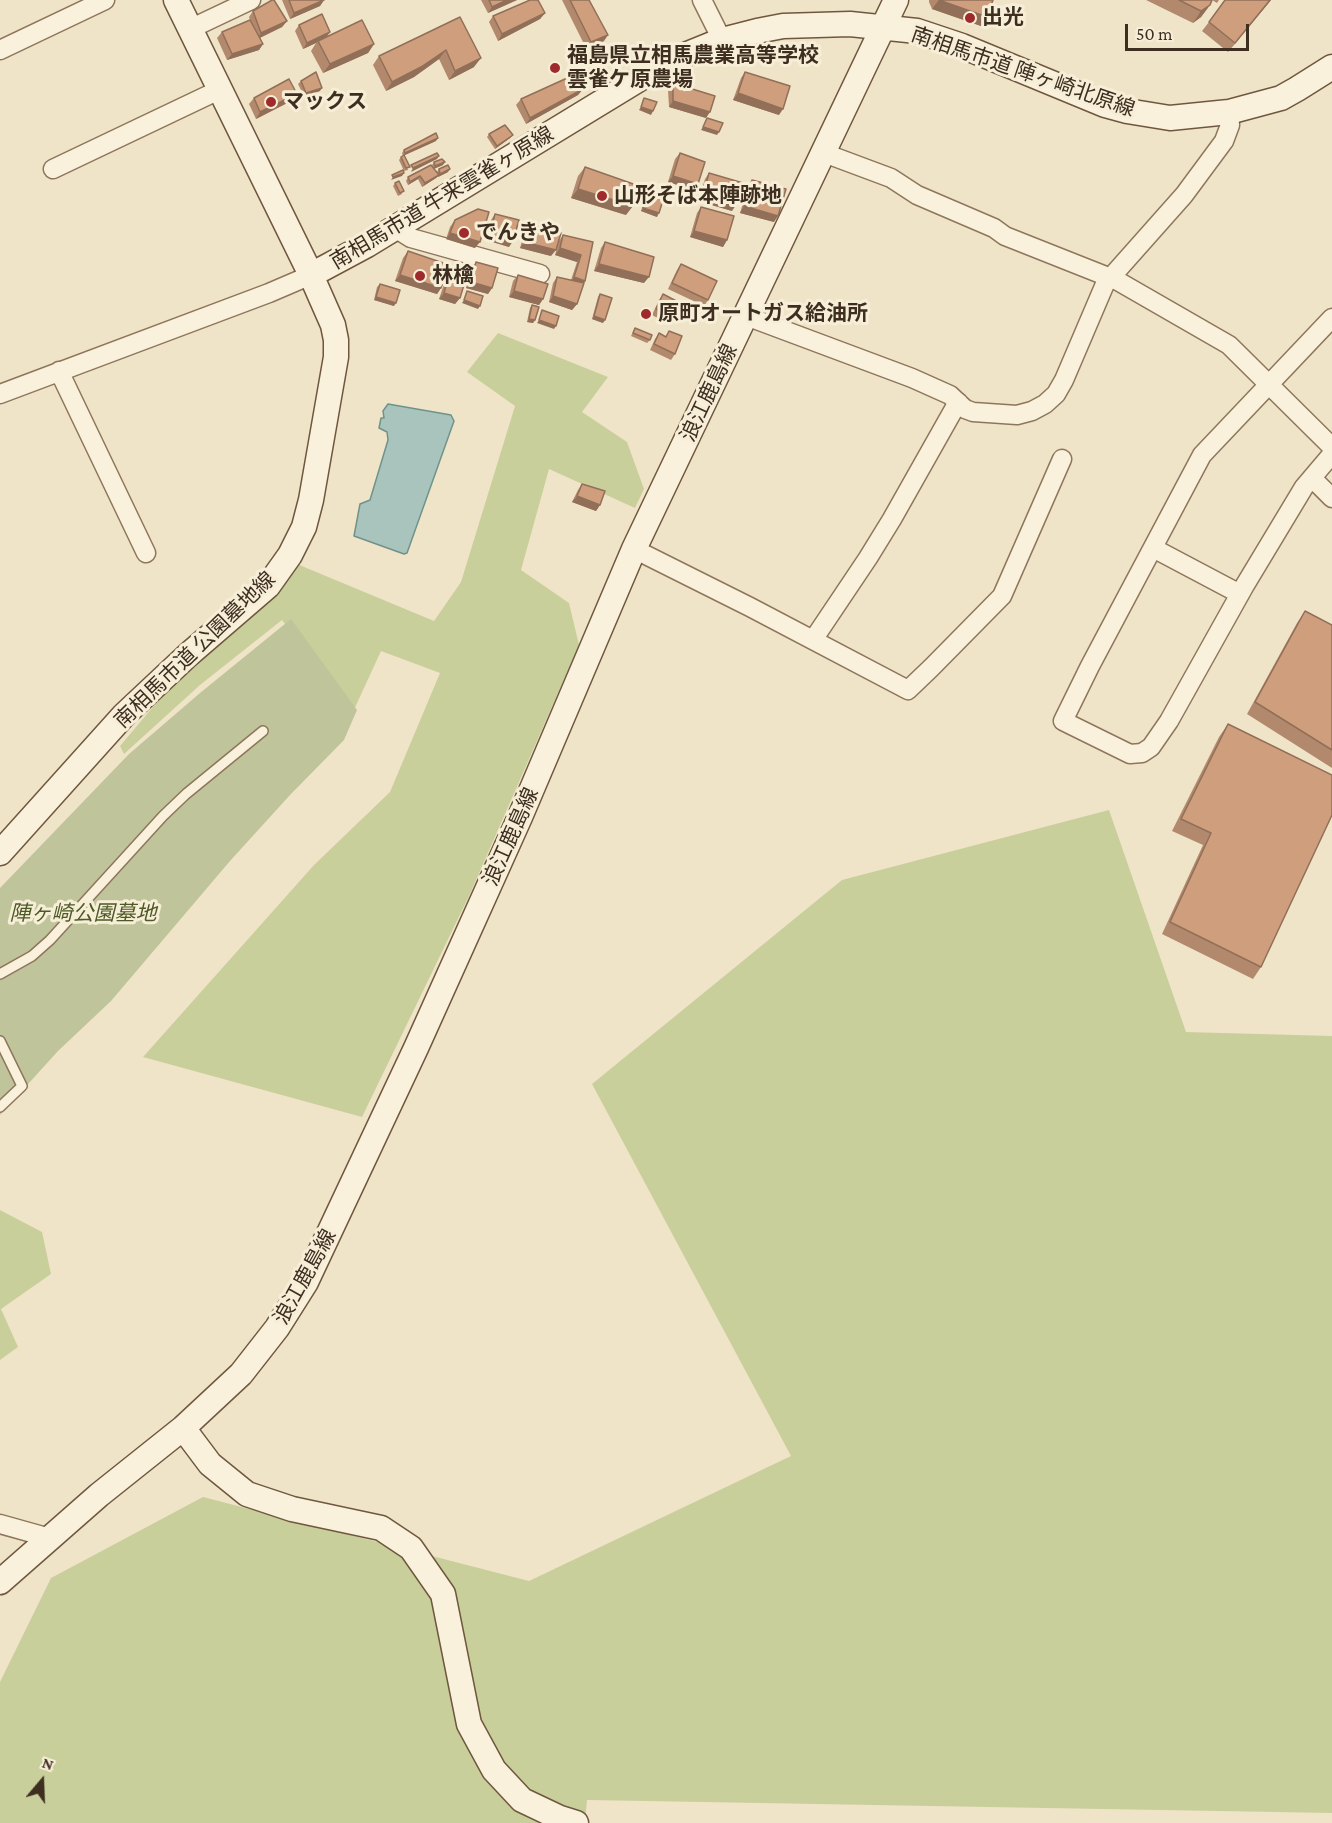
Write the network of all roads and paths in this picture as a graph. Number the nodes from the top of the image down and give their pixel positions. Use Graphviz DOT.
graph roads {
  1 [pos="105,0"];
  2 [pos="176,0"];
  3 [pos="251,0"];
  4 [pos="702,0"];
  5 [pos="896,0"];
  6 [pos="883,26"];
  7 [pos="190,29"];
  8 [pos="722,40"];
  9 [pos="0,50"];
  10 [pos="1332,67"];
  11 [pos="219,90"];
  12 [pos="1229,112"];
  13 [pos="824,153"];
  14 [pos="53,169"];
  15 [pos="395,228"];
  16 [pos="540,274"];
  17 [pos="310,275"];
  18 [pos="1110,278"];
  19 [pos="746,316"];
  20 [pos="1332,318"];
  21 [pos="59,371"];
  22 [pos="1269,385"];
  23 [pos="0,394"];
  24 [pos="958,402"];
  25 [pos="1332,447"];
  26 [pos="1332,454"];
  27 [pos="1062,459"];
  28 [pos="1312,478"];
  29 [pos="1332,498"];
  30 [pos="1153,548"];
  31 [pos="634,549"];
  32 [pos="146,553"];
  33 [pos="1240,594"];
  34 [pos="813,640"];
  35 [pos="262,730"];
  36 [pos="0,853"];
  37 [pos="0,974"];
  38 [pos="0,1041"];
  39 [pos="0,1107"];
  40 [pos="183,1428"];
  41 [pos="0,1524"];
  42 [pos="50,1538"];
  43 [pos="0,1582"];
  44 [pos="576,1823"];
  1 -- 9 [label="street"];
  2 -- 7 [label="street, 南相馬市道 公園墓地線"];
  3 -- 7 [label="street"];
  4 -- 8 [label="street"];
  5 -- 6 [label="street, 浪江鹿島線"];
  6 -- 8 [label="street, 南相馬市道 牛来雲雀ヶ原線"];
  6 -- 12 [label="street, 南相馬市道 陣ヶ崎北原線"];
  6 -- 13 [label="street, 浪江鹿島線"];
  7 -- 11 [label="street, 南相馬市道 公園墓地線"];
  8 -- 15 [label="street, 南相馬市道 牛来雲雀ヶ原線"];
  10 -- 12 [label="street, 南相馬市道 陣ヶ崎北原線"];
  11 -- 14 [label="street"];
  11 -- 17 [label="street, 南相馬市道 公園墓地線"];
  12 -- 18 [label="street"];
  13 -- 18 [label="street"];
  13 -- 19 [label="street, 浪江鹿島線"];
  15 -- 16 [label="street"];
  15 -- 17 [label="street, 南相馬市道 牛来雲雀ヶ原線"];
  17 -- 21 [label="street, 南相馬市道 牛来雲雀ヶ原線"];
  17 -- 36 [label="street, 南相馬市道 公園墓地線"];
  18 -- 22 [label="street"];
  18 -- 24 [label="street"];
  19 -- 24 [label="street"];
  19 -- 31 [label="street, 浪江鹿島線"];
  20 -- 22 [label="street"];
  21 -- 23 [label="street, 南相馬市道 牛来雲雀ヶ原線"];
  21 -- 32 [label="street"];
  22 -- 25 [label="street"];
  22 -- 30 [label="street"];
  24 -- 34 [label="street"];
  26 -- 28 [label="street"];
  27 -- 34 [label="street"];
  28 -- 29 [label="street"];
  28 -- 33 [label="street"];
  30 -- 33 [label="street"];
  30 -- 33 [label="street"];
  31 -- 34 [label="street"];
  31 -- 40 [label="street, 浪江鹿島線"];
  35 -- 37 [label="lane"];
  38 -- 39 [label="lane"];
  40 -- 42 [label="street, 浪江鹿島線"];
  40 -- 44 [label="street"];
  41 -- 42 [label="street"];
  42 -- 43 [label="street, 浪江鹿島線"];
}
